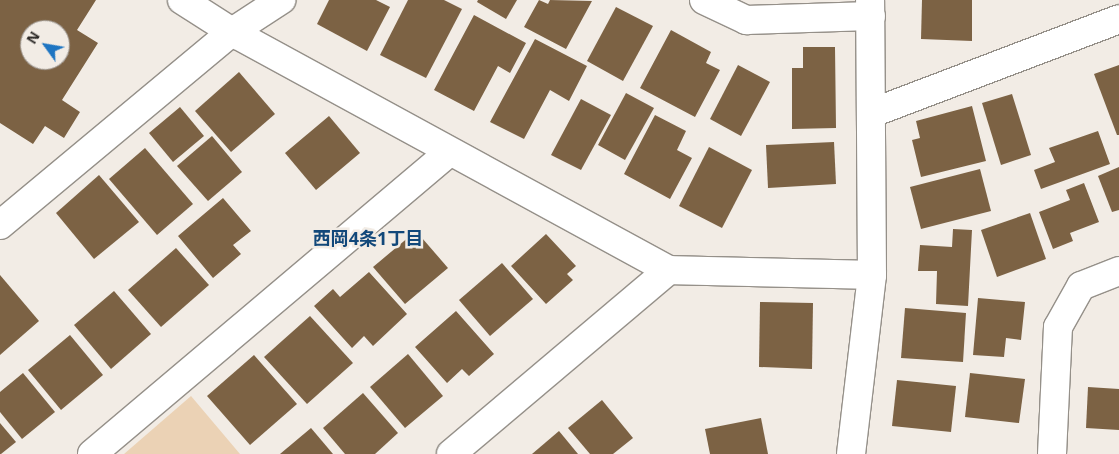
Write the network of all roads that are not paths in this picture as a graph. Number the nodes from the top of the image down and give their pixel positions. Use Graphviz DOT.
graph roads {
  1 [pos="182,0"];
  2 [pos="281,0"];
  3 [pos="704,0"];
  4 [pos="871,8"];
  5 [pos="1117,13"];
  6 [pos="232,32"];
  7 [pos="872,113"];
  8 [pos="449,152"];
  9 [pos="0,225"];
  10 [pos="669,270"];
  11 [pos="1119,271"];
  12 [pos="872,275"];
  13 [pos="92,454"];
  14 [pos="451,454"];
  15 [pos="851,454"];
  16 [pos="1052,454"];
  1 -- 6 [label="street"];
  2 -- 6 [label="street"];
  3 -- 4 [label="street"];
  4 -- 7 [label="street"];
  5 -- 7 [label="street"];
  6 -- 8 [label="street"];
  6 -- 9 [label="street"];
  7 -- 12 [label="street"];
  8 -- 10 [label="street"];
  8 -- 13 [label="street"];
  10 -- 12 [label="street"];
  10 -- 14 [label="street"];
  11 -- 16 [label="street"];
  12 -- 15 [label="street"];
}
